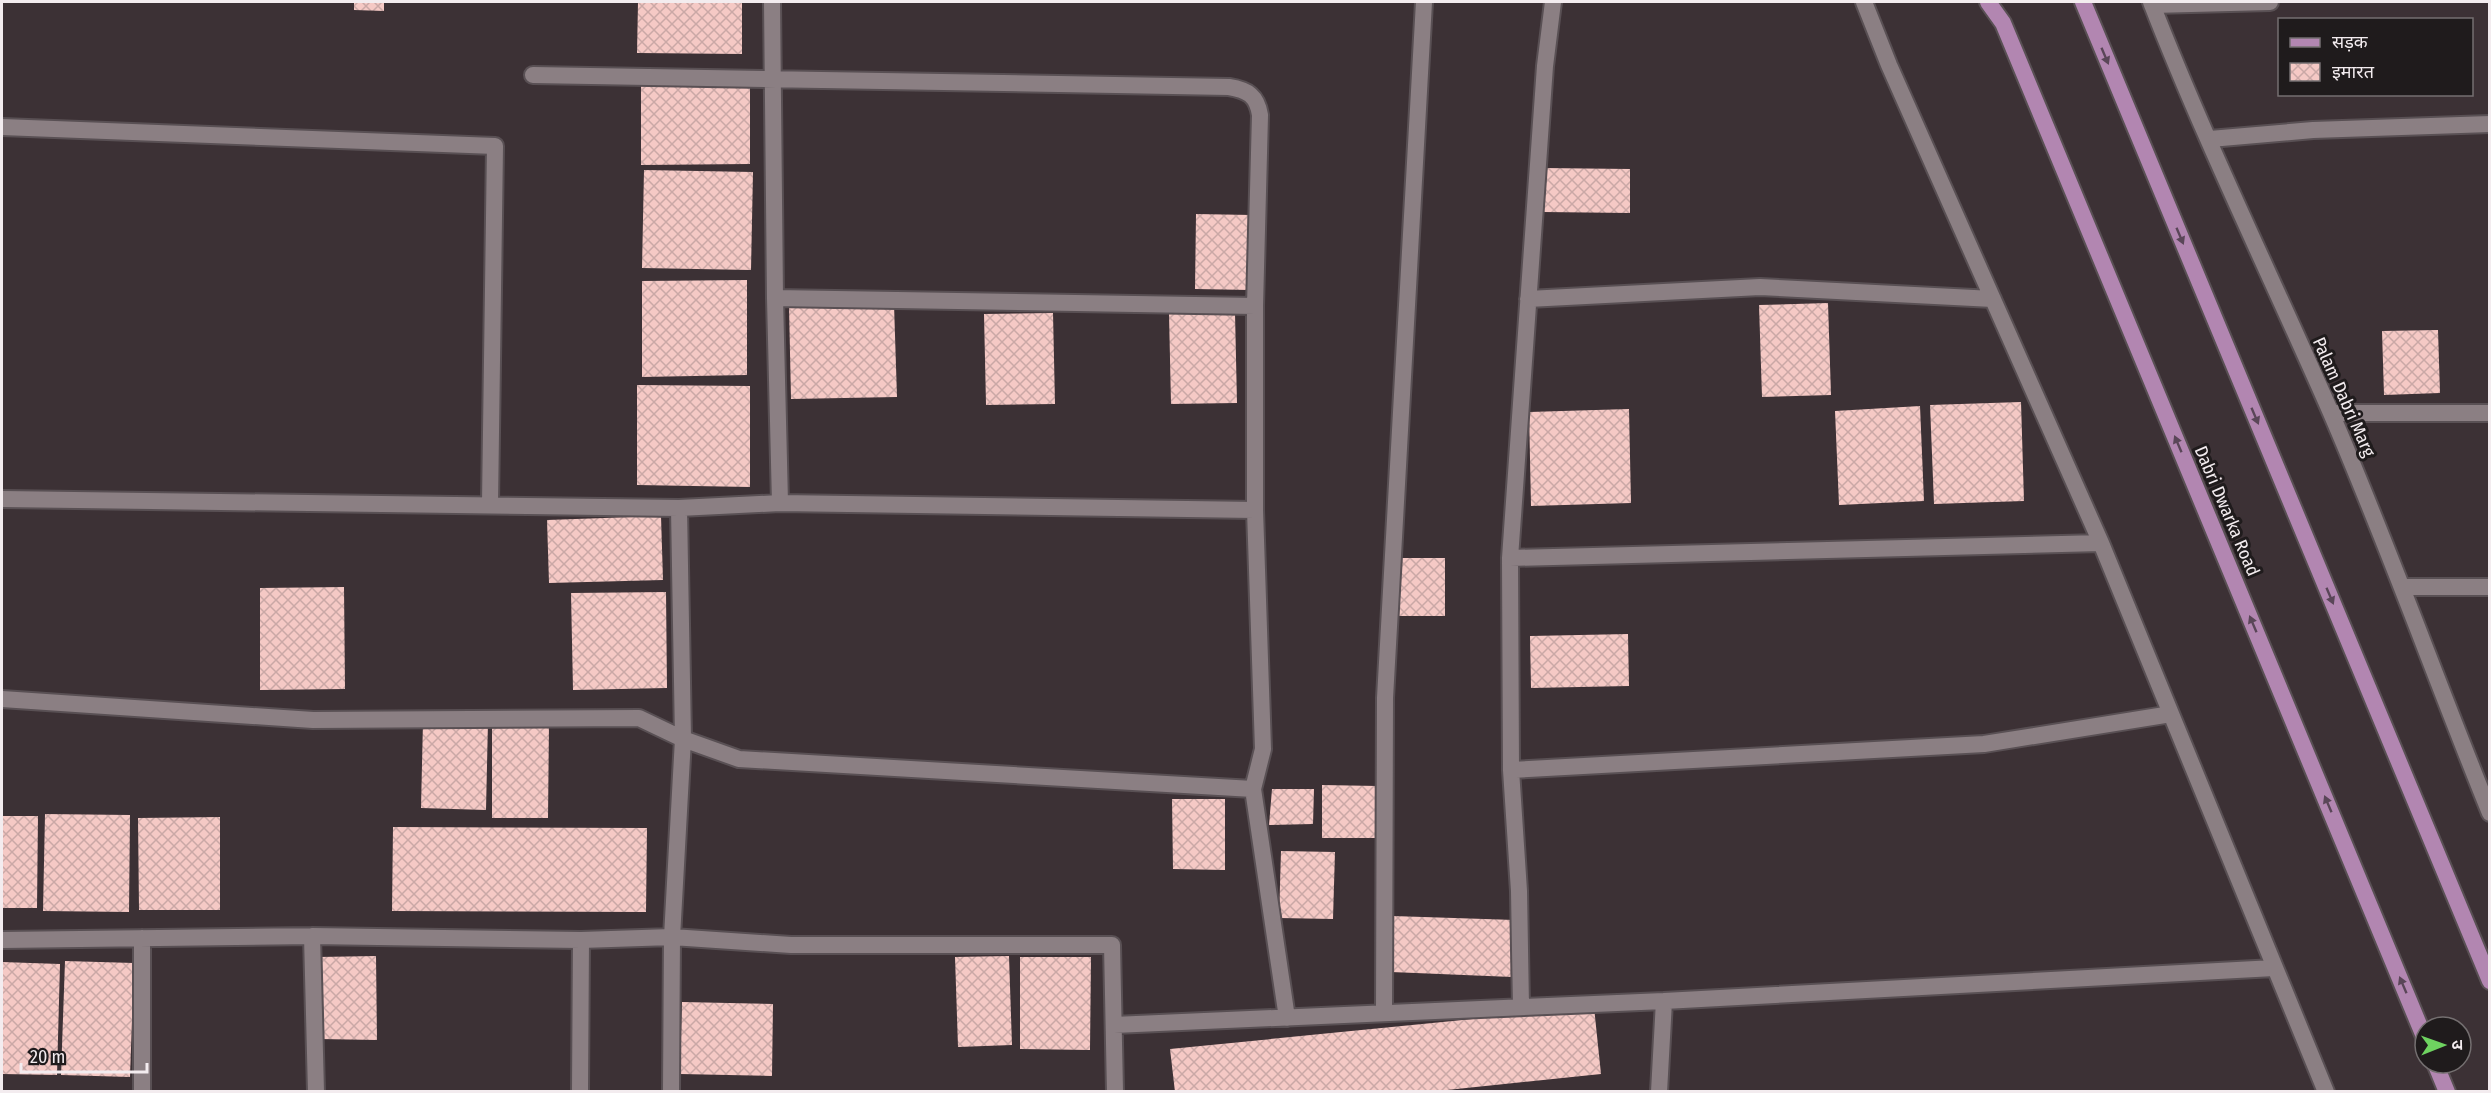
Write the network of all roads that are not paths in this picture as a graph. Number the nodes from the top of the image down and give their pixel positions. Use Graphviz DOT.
graph roads {
  1 [pos="772,2"];
  2 [pos="1424,2"];
  3 [pos="1553,2"];
  4 [pos="1864,2"];
  5 [pos="1988,2"];
  6 [pos="2083,2"];
  7 [pos="2270,2"];
  8 [pos="2152,3"];
  9 [pos="533,75"];
  10 [pos="774,78"];
  11 [pos="2490,124"];
  12 [pos="2,127"];
  13 [pos="2210,139"];
  14 [pos="775,298"];
  15 [pos="1528,299"];
  16 [pos="1993,299"];
  17 [pos="1255,306"];
  18 [pos="2331,413"];
  19 [pos="2490,413"];
  20 [pos="2,499"];
  21 [pos="780,503"];
  22 [pos="490,504"];
  23 [pos="679,508"];
  24 [pos="1256,510"];
  25 [pos="2101,543"];
  26 [pos="1510,558"];
  27 [pos="2403,587"];
  28 [pos="2490,587"];
  29 [pos="2,699"];
  30 [pos="2171,714"];
  31 [pos="683,739"];
  32 [pos="1511,770"];
  33 [pos="2484,786"];
  34 [pos="1253,789"];
  35 [pos="2490,813"];
  36 [pos="312,936"];
  37 [pos="672,937"];
  38 [pos="142,938"];
  39 [pos="2,940"];
  40 [pos="581,940"];
  41 [pos="2274,968"];
  42 [pos="2490,981"];
  43 [pos="1664,1001"];
  44 [pos="1521,1007"];
  45 [pos="1384,1013"];
  46 [pos="2415,1015"];
  47 [pos="1287,1018"];
  48 [pos="1114,1026"];
  49 [pos="2440,1075"];
  50 [pos="142,1092"];
  51 [pos="316,1092"];
  52 [pos="580,1092"];
  53 [pos="671,1092"];
  54 [pos="1115,1092"];
  55 [pos="1659,1092"];
  56 [pos="2326,1092"];
  57 [pos="2447,1092"];
  1 -- 10 [label="street"];
  2 -- 45 [label="street"];
  3 -- 15 [label="street"];
  4 -- 16 [label="street"];
  46 -- 5 [label="main road, Dabri Dwarka Road, one-way"];
  6 -- 42 [label="main road, one-way"];
  7 -- 8 [label="street"];
  8 -- 13 [label="street, Palam Dabri Marg"];
  9 -- 10 [label="street"];
  10 -- 14 [label="street"];
  10 -- 17 [label="street"];
  11 -- 13 [label="street"];
  12 -- 22 [label="street"];
  13 -- 18 [label="street, Palam Dabri Marg"];
  14 -- 17 [label="street"];
  14 -- 21 [label="street"];
  15 -- 16 [label="street"];
  15 -- 26 [label="street"];
  16 -- 25 [label="street"];
  17 -- 24 [label="street"];
  18 -- 19 [label="street"];
  18 -- 27 [label="street, Palam Dabri Marg"];
  20 -- 22 [label="street"];
  21 -- 23 [label="street"];
  21 -- 24 [label="street"];
  22 -- 23 [label="street"];
  23 -- 31 [label="street"];
  24 -- 34 [label="street"];
  25 -- 26 [label="street"];
  25 -- 30 [label="street"];
  26 -- 32 [label="street"];
  27 -- 28 [label="street"];
  27 -- 33 [label="street, Palam Dabri Marg"];
  29 -- 31 [label="street"];
  30 -- 32 [label="street"];
  30 -- 41 [label="street"];
  31 -- 34 [label="street"];
  31 -- 37 [label="street"];
  32 -- 44 [label="street"];
  33 -- 35 [label="street, Palam Dabri Marg"];
  34 -- 47 [label="street"];
  36 -- 38 [label="street"];
  36 -- 40 [label="street"];
  36 -- 51 [label="street"];
  37 -- 40 [label="street"];
  37 -- 48 [label="street"];
  37 -- 53 [label="street"];
  38 -- 39 [label="street"];
  38 -- 50 [label="street"];
  40 -- 52 [label="street"];
  41 -- 43 [label="street"];
  41 -- 56 [label="street"];
  43 -- 44 [label="street"];
  43 -- 55 [label="street"];
  44 -- 45 [label="street"];
  45 -- 47 [label="street"];
  47 -- 48 [label="street"];
  48 -- 54 [label="street"];
  49 -- 57 [label="main road"];
}
